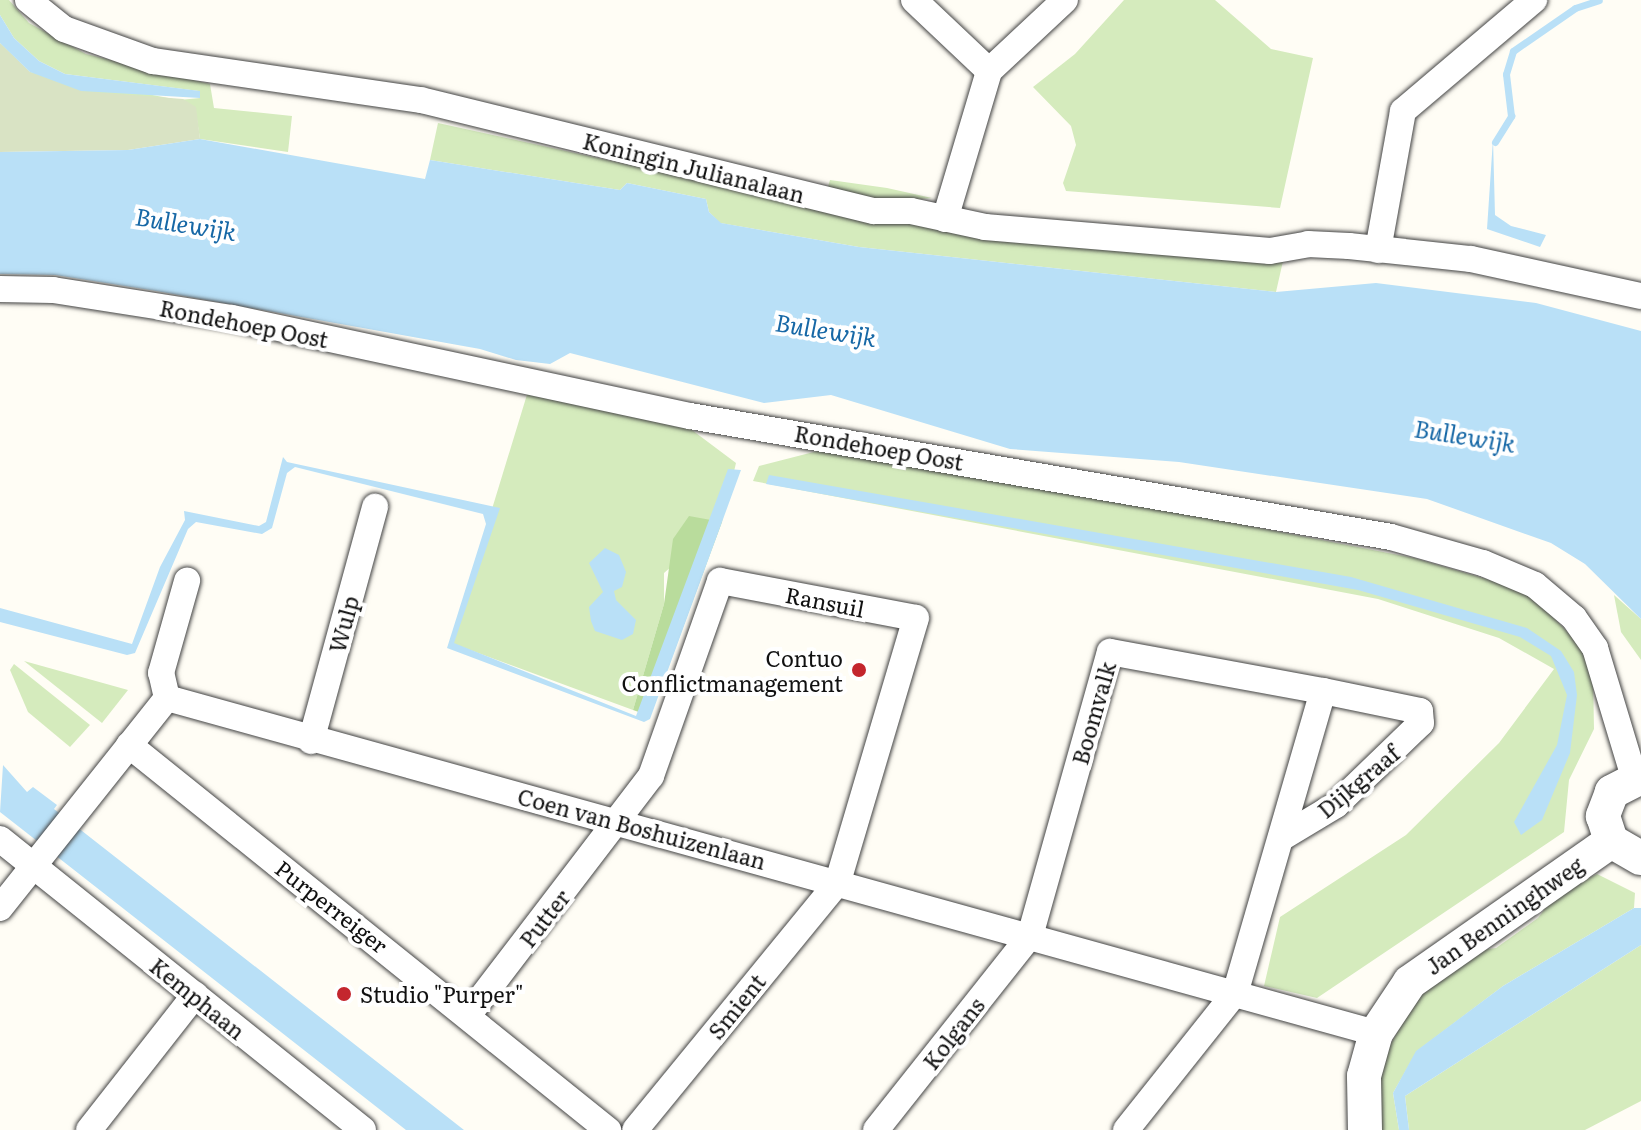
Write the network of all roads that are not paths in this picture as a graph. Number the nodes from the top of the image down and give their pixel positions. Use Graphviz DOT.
graph roads {
  1 [pos="28,0"];
  2 [pos="914,0"];
  3 [pos="1065,0"];
  4 [pos="1534,0"];
  5 [pos="989,71"];
  6 [pos="945,219"];
  7 [pos="1378,250"];
  8 [pos="0,289"];
  9 [pos="1641,296"];
  10 [pos="375,507"];
  11 [pos="187,581"];
  12 [pos="1323,691"];
  13 [pos="167,698"];
  14 [pos="1420,711"];
  15 [pos="311,741"];
  16 [pos="129,745"];
  17 [pos="1637,777"];
  18 [pos="620,821"];
  19 [pos="1281,838"];
  20 [pos="0,839"];
  21 [pos="1611,841"];
  22 [pos="40,858"];
  23 [pos="1641,858"];
  24 [pos="838,882"];
  25 [pos="0,908"];
  26 [pos="1030,936"];
  27 [pos="1235,993"];
  28 [pos="195,995"];
  29 [pos="469,1014"];
  30 [pos="1376,1033"];
  31 [pos="89,1130"];
  32 [pos="363,1130"];
  33 [pos="608,1130"];
  34 [pos="635,1130"];
  35 [pos="876,1130"];
  36 [pos="1126,1130"];
  37 [pos="1365,1130"];
  1 -- 6 [label="street, Koningin Julianalaan"];
  2 -- 5 [label="street"];
  3 -- 5 [label="street"];
  4 -- 7 [label="street"];
  5 -- 6 [label="street"];
  6 -- 7 [label="street, Koningin Julianalaan"];
  7 -- 9 [label="street, Koningin Julianalaan"];
  8 -- 17 [label="street, Rondehoep Oost"];
  10 -- 15 [label="street, Wulp"];
  11 -- 13 [label="street"];
  12 -- 14 [label="street, Boomvalk"];
  12 -- 19 [label="street"];
  12 -- 26 [label="street, Boomvalk"];
  13 -- 15 [label="street, Coen van Boshuizenlaan"];
  13 -- 16 [label="street"];
  14 -- 19 [label="street, Dijkgraaf"];
  15 -- 18 [label="street, Coen van Boshuizenlaan"];
  16 -- 22 [label="street"];
  16 -- 29 [label="street, Purperreiger"];
  17 -- 21 [label="street"];
  18 -- 24 [label="street, Coen van Boshuizenlaan"];
  18 -- 24 [label="street, Ransuil"];
  18 -- 29 [label="street, Putter"];
  19 -- 27 [label="street"];
  20 -- 22 [label="street, Kemphaan"];
  21 -- 23 [label="street"];
  21 -- 30 [label="street, Jan Benninghweg"];
  22 -- 25 [label="street"];
  22 -- 28 [label="street, Kemphaan"];
  24 -- 26 [label="street, Coen van Boshuizenlaan"];
  24 -- 34 [label="street, Smient"];
  26 -- 27 [label="street, Coen van Boshuizenlaan"];
  26 -- 35 [label="street, Kolgans"];
  27 -- 30 [label="street, Coen van Boshuizenlaan"];
  27 -- 36 [label="street"];
  28 -- 31 [label="street"];
  28 -- 32 [label="street, Kemphaan"];
  29 -- 33 [label="street, Purperreiger"];
  30 -- 37 [label="street, Jan Benninghweg"];
}
